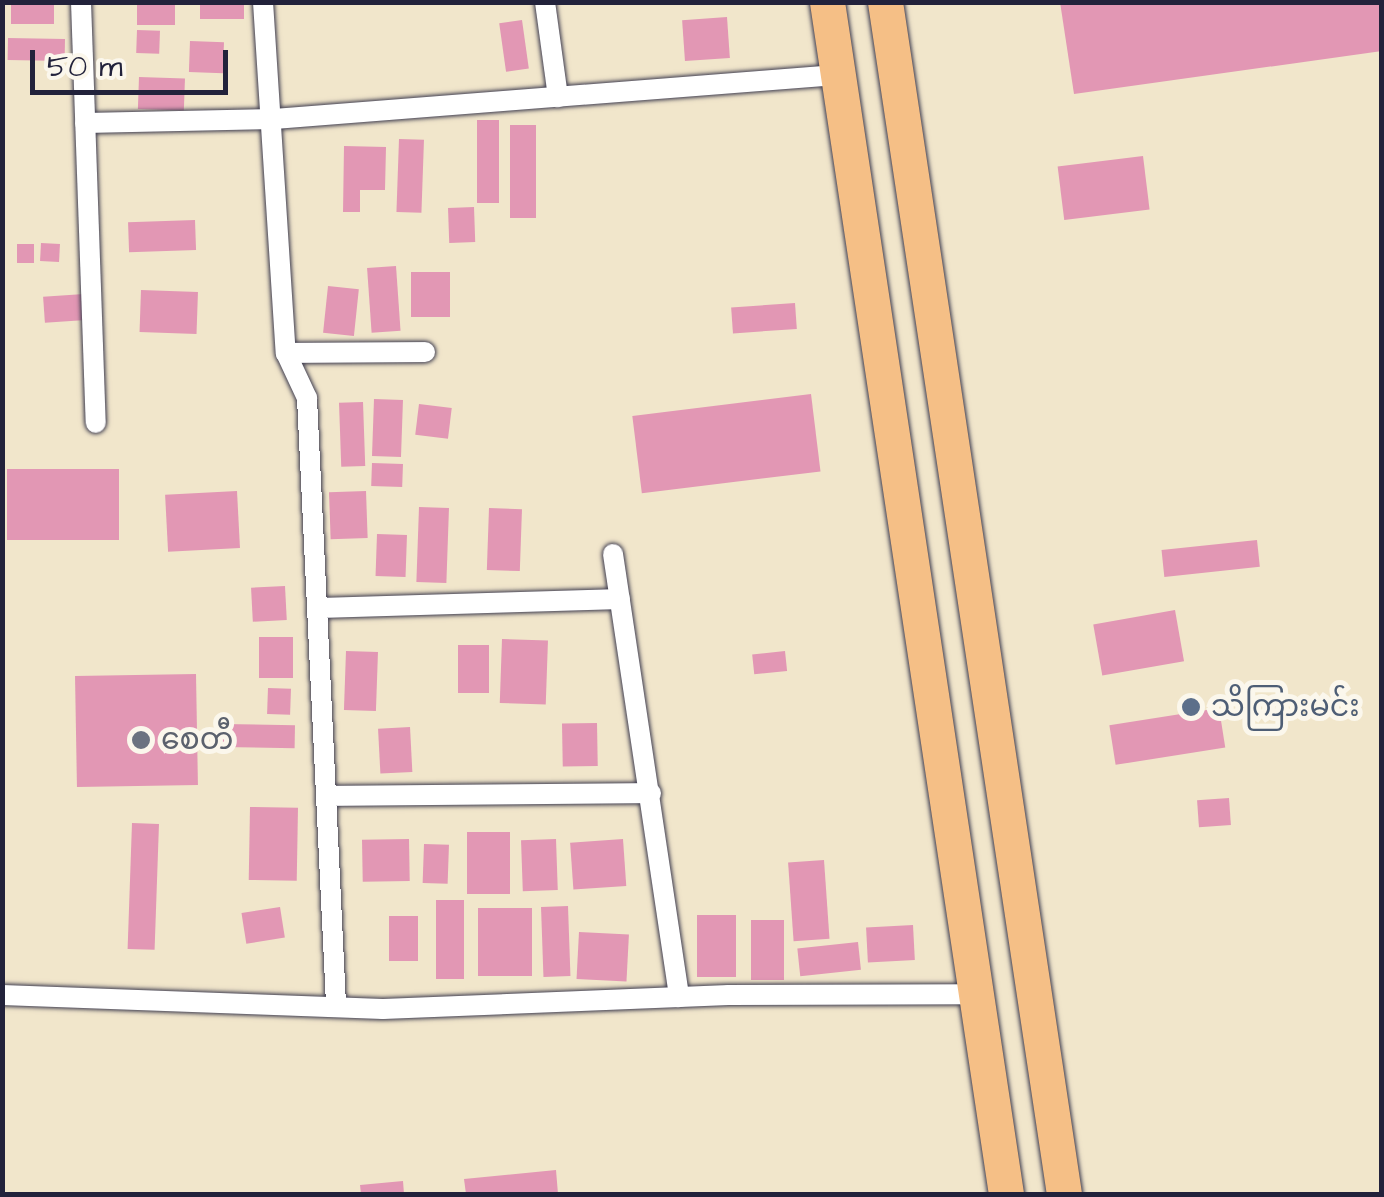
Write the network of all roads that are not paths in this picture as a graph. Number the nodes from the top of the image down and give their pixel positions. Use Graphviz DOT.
graph roads {
  1 [pos="82,2"];
  2 [pos="263,2"];
  3 [pos="545,2"];
  4 [pos="827,2"];
  5 [pos="884,2"];
  6 [pos="836,75"];
  7 [pos="558,96"];
  8 [pos="274,119"];
  9 [pos="84,123"];
  10 [pos="424,352"];
  11 [pos="286,353"];
  12 [pos="96,423"];
  13 [pos="613,554"];
  14 [pos="620,599"];
  15 [pos="321,608"];
  16 [pos="650,793"];
  17 [pos="328,796"];
  18 [pos="976,994"];
  19 [pos="2,995"];
  20 [pos="680,997"];
  21 [pos="336,1006"];
  22 [pos="1006,1194"];
  23 [pos="1064,1194"];
  1 -- 9 [label="street"];
  2 -- 8 [label="street"];
  3 -- 7 [label="street"];
  4 -- 6 [label="highway"];
  5 -- 23 [label="highway"];
  6 -- 7 [label="street"];
  6 -- 18 [label="highway"];
  7 -- 8 [label="street"];
  8 -- 9 [label="street"];
  8 -- 11 [label="street"];
  9 -- 12 [label="street"];
  10 -- 11 [label="street"];
  11 -- 15 [label="street"];
  13 -- 14 [label="street"];
  14 -- 15 [label="street"];
  14 -- 16 [label="street"];
  15 -- 17 [label="street"];
  16 -- 17 [label="street"];
  16 -- 20 [label="street"];
  17 -- 21 [label="street"];
  18 -- 20 [label="street"];
  18 -- 22 [label="highway"];
  19 -- 21 [label="street"];
  20 -- 21 [label="street"];
}
